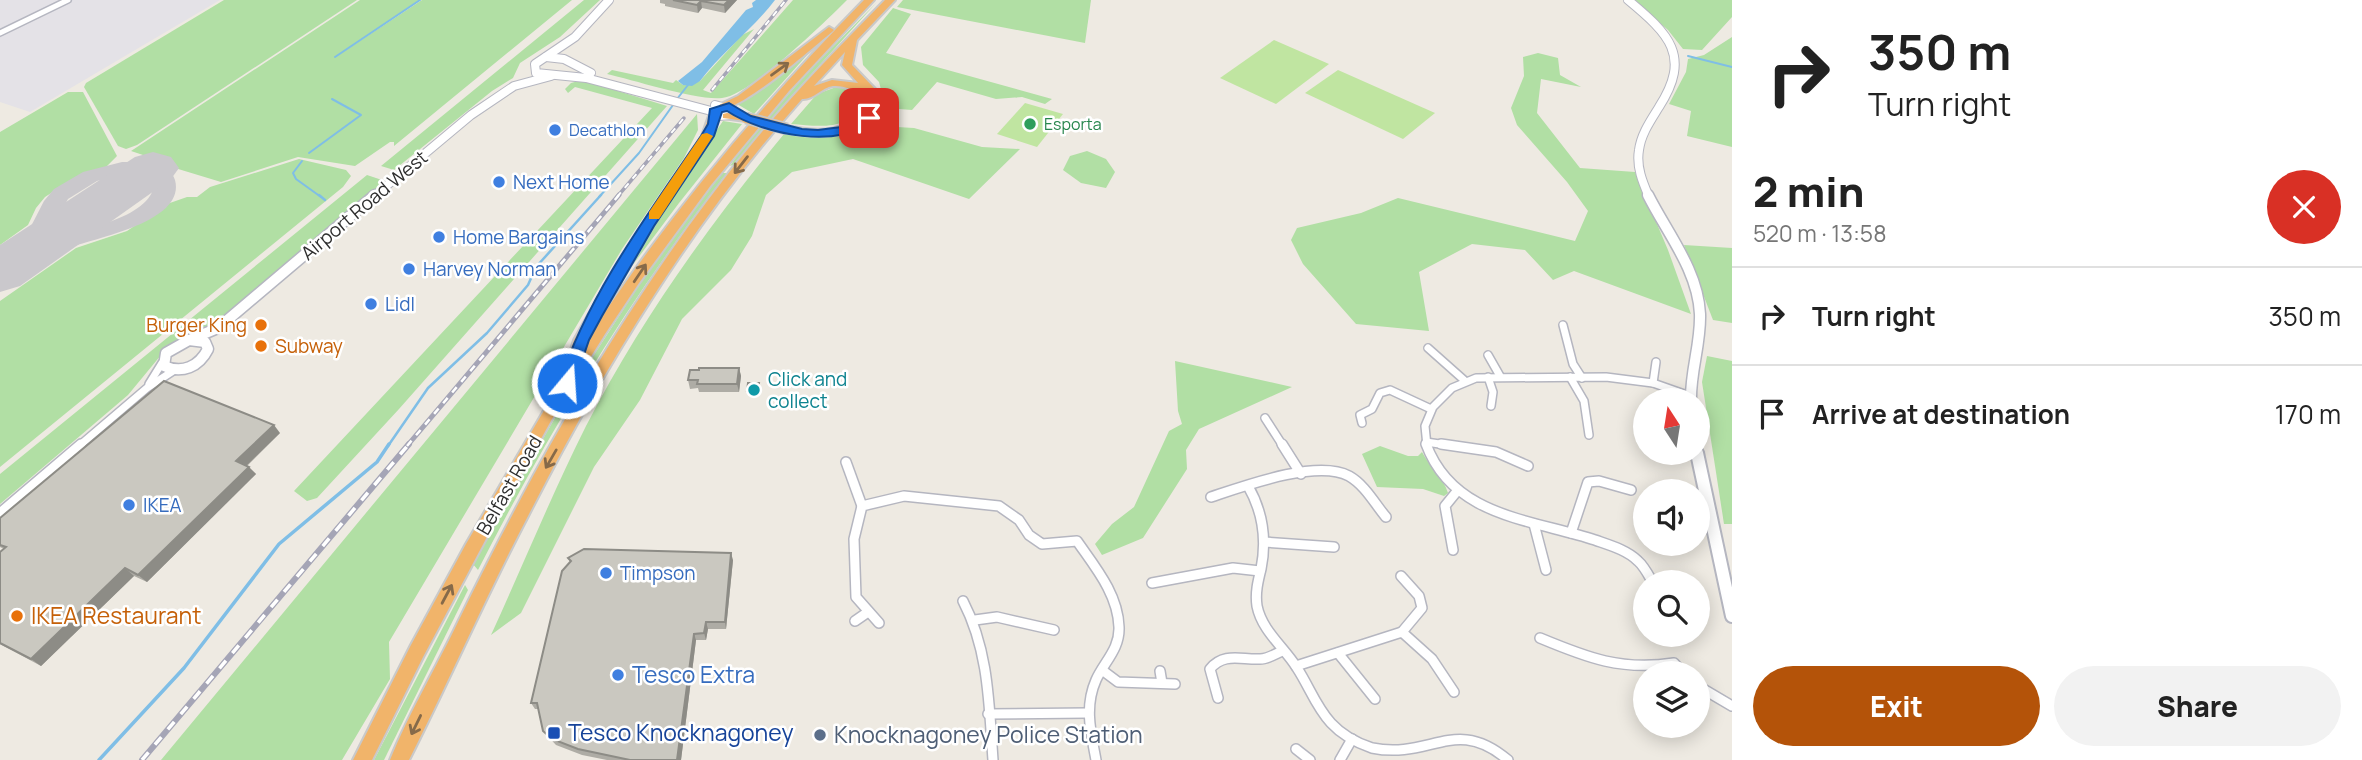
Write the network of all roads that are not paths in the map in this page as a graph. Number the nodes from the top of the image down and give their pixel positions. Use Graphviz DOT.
graph roads {
  1 [pos="68,0"];
  2 [pos="609,0"];
  3 [pos="868,0"];
  4 [pos="890,0"];
  5 [pos="1628,0"];
  6 [pos="0,33"];
  7 [pos="857,34"];
  8 [pos="575,37"];
  9 [pos="543,58"];
  10 [pos="570,62"];
  11 [pos="533,67"];
  12 [pos="554,75"];
  13 [pos="514,86"];
  14 [pos="677,99"];
  15 [pos="696,107"];
  16 [pos="723,111"];
  17 [pos="784,112"];
  18 [pos="873,114"];
  19 [pos="707,136"];
  20 [pos="1563,325"];
  21 [pos="218,328"];
  22 [pos="189,340"];
  23 [pos="207,345"];
  24 [pos="1428,348"];
  25 [pos="1488,355"];
  26 [pos="1656,362"];
  27 [pos="162,363"];
  28 [pos="173,371"];
  29 [pos="1500,376"];
  30 [pos="1488,377"];
  31 [pos="1570,377"];
  32 [pos="1582,378"];
  33 [pos="1464,380"];
  34 [pos="567,383"];
  35 [pos="1653,383"];
  36 [pos="147,388"];
  37 [pos="1665,388"];
  38 [pos="1691,388"];
  39 [pos="1491,406"];
  40 [pos="1431,409"];
  41 [pos="1265,418"];
  42 [pos="1362,423"];
  43 [pos="1589,435"];
  44 [pos="1426,442"];
  45 [pos="846,463"];
  46 [pos="1528,466"];
  47 [pos="1301,474"];
  48 [pos="1248,486"];
  49 [pos="1458,490"];
  50 [pos="1631,490"];
  51 [pos="1211,497"];
  52 [pos="862,506"];
  53 [pos="0,513"];
  54 [pos="1386,517"];
  55 [pos="1534,524"];
  56 [pos="1571,533"];
  57 [pos="1710,539"];
  58 [pos="1264,542"];
  59 [pos="1334,547"];
  60 [pos="1453,550"];
  61 [pos="1546,570"];
  62 [pos="1650,570"];
  63 [pos="1260,571"];
  64 [pos="1401,576"];
  65 [pos="1152,583"];
  66 [pos="963,601"];
  67 [pos="868,612"];
  68 [pos="1732,616"];
  69 [pos="975,620"];
  70 [pos="855,621"];
  71 [pos="879,623"];
  72 [pos="1054,630"];
  73 [pos="1402,632"];
  74 [pos="1540,638"];
  75 [pos="1282,651"];
  76 [pos="1338,653"];
  77 [pos="1296,666"];
  78 [pos="1633,668"];
  79 [pos="1102,670"];
  80 [pos="1160,671"];
  81 [pos="1162,683"];
  82 [pos="1175,684"];
  83 [pos="1454,692"];
  84 [pos="1710,693"];
  85 [pos="1218,698"];
  86 [pos="1375,699"];
  87 [pos="1732,706"];
  88 [pos="1088,713"];
  89 [pos="988,715"];
  90 [pos="1352,739"];
  91 [pos="1296,749"];
  92 [pos="401,758"];
  93 [pos="362,760"];
  94 [pos="993,760"];
  95 [pos="1096,760"];
  96 [pos="1310,760"];
  97 [pos="1340,760"];
  98 [pos="1508,760"];
  1 -- 6 [label="street"];
  2 -- 8 [label="street"];
  16 -- 3 [label="highway, one-way"];
  34 -- 3 [label="highway, Belfast Road, one-way"];
  4 -- 7 [label="highway, Belfast Road"];
  5 -- 38 [label="street"];
  7 -- 17 [label="highway, Belfast Road"];
  7 -- 18 [label="highway"];
  8 -- 9 [label="street"];
  8 -- 10 [label="street"];
  9 -- 10 [label="street"];
  9 -- 11 [label="street, Airport Road West"];
  10 -- 12 [label="street"];
  10 -- 14 [label="street"];
  11 -- 12 [label="street"];
  11 -- 13 [label="street, Airport Road West"];
  12 -- 13 [label="street, Airport Road West"];
  12 -- 14 [label="street"];
  13 -- 21 [label="street, Airport Road West"];
  14 -- 15 [label="street"];
  14 -- 16 [label="street"];
  15 -- 16 [label="street"];
  15 -- 19 [label="street"];
  16 -- 18 [label="highway, bridge"];
  16 -- 19 [label="highway"];
  17 -- 18 [label="highway"];
  17 -- 92 [label="highway, Belfast Road, one-way"];
  19 -- 34 [label="highway"];
  20 -- 32 [label="street"];
  21 -- 22 [label="street, Airport Road West"];
  21 -- 23 [label="street, Airport Road West"];
  22 -- 23 [label="street"];
  22 -- 27 [label="street, Airport Road West"];
  23 -- 28 [label="street, Airport Road West"];
  24 -- 33 [label="street"];
  25 -- 29 [label="street"];
  26 -- 35 [label="street"];
  27 -- 28 [label="street"];
  27 -- 36 [label="street"];
  28 -- 36 [label="street"];
  29 -- 30 [label="street"];
  29 -- 31 [label="street"];
  30 -- 33 [label="street"];
  30 -- 39 [label="street"];
  31 -- 32 [label="street"];
  31 -- 43 [label="street"];
  32 -- 35 [label="street"];
  33 -- 40 [label="street"];
  93 -- 34 [label="highway, Belfast Road, one-way"];
  35 -- 37 [label="street"];
  36 -- 53 [label="street"];
  40 -- 42 [label="street"];
  40 -- 44 [label="street"];
  41 -- 47 [label="street"];
  44 -- 46 [label="street"];
  44 -- 49 [label="street"];
  45 -- 52 [label="street"];
  47 -- 48 [label="street"];
  47 -- 54 [label="street"];
  48 -- 51 [label="street"];
  48 -- 58 [label="street"];
  49 -- 55 [label="street"];
  49 -- 60 [label="street"];
  50 -- 56 [label="street"];
  52 -- 67 [label="street"];
  52 -- 79 [label="street"];
  55 -- 56 [label="street"];
  55 -- 61 [label="street"];
  56 -- 62 [label="street"];
  57 -- 68 [label="street"];
  58 -- 59 [label="street"];
  58 -- 63 [label="street"];
  63 -- 65 [label="street"];
  63 -- 75 [label="street"];
  64 -- 73 [label="street"];
  66 -- 69 [label="street"];
  67 -- 70 [label="street"];
  67 -- 71 [label="street"];
  69 -- 72 [label="street"];
  69 -- 89 [label="street"];
  73 -- 76 [label="street"];
  73 -- 83 [label="street"];
  74 -- 78 [label="street"];
  75 -- 77 [label="street"];
  75 -- 85 [label="street"];
  76 -- 77 [label="street"];
  76 -- 86 [label="street"];
  77 -- 90 [label="street"];
  79 -- 81 [label="street"];
  79 -- 88 [label="street"];
  80 -- 81 [label="street"];
  81 -- 82 [label="street"];
  84 -- 87 [label="street"];
  88 -- 89 [label="street"];
  88 -- 95 [label="street"];
  89 -- 94 [label="street"];
  90 -- 97 [label="street"];
  90 -- 98 [label="street"];
  91 -- 96 [label="street"];
}
